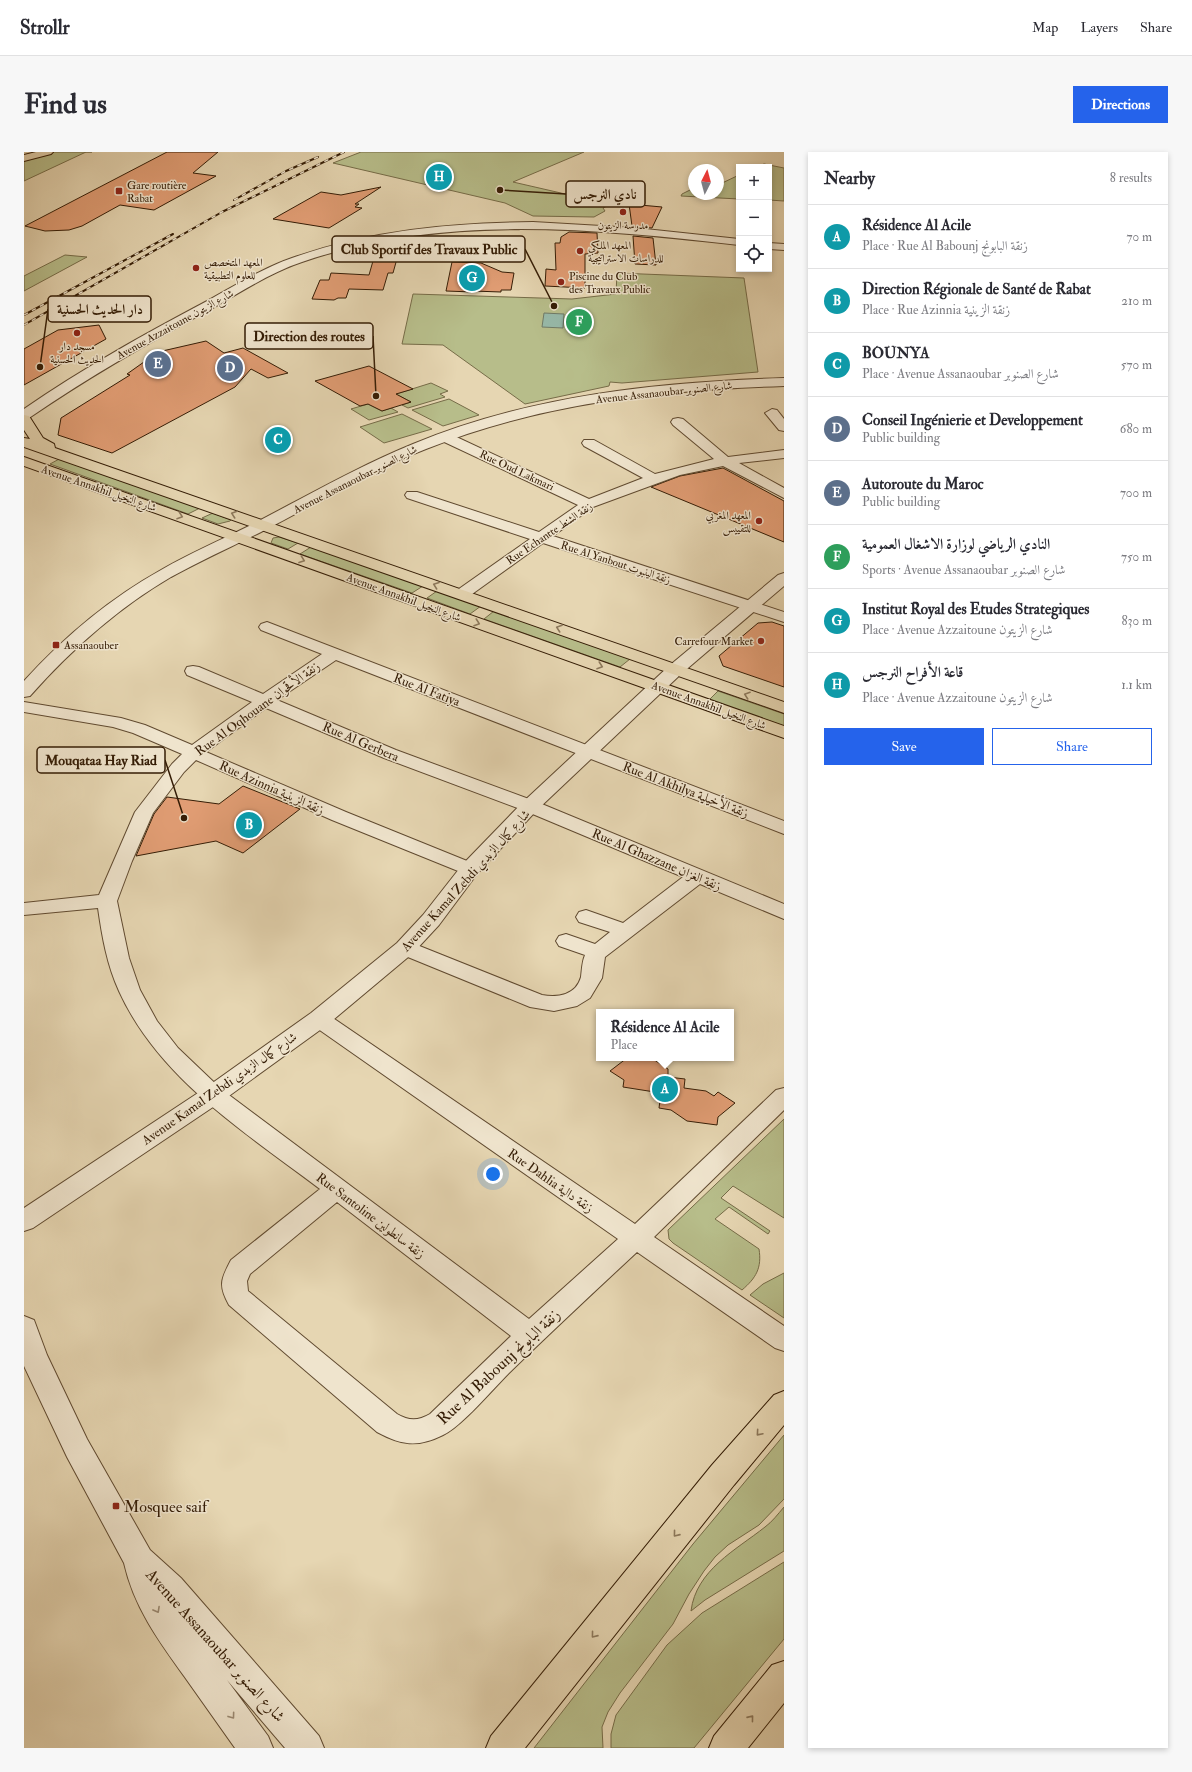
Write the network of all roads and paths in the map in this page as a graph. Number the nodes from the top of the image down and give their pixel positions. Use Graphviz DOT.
graph roads {
  1 [pos="34,152"];
  2 [pos="48,152"];
  3 [pos="24,154"];
  4 [pos="24,158"];
  5 [pos="736,242"];
  6 [pos="772,246"];
  7 [pos="784,248"];
  8 [pos="784,382"];
  9 [pos="772,413"];
  10 [pos="24,415"];
  11 [pos="24,419"];
  12 [pos="678,422"];
  13 [pos="784,427"];
  14 [pos="445,437"];
  15 [pos="24,442"];
  16 [pos="589,443"];
  17 [pos="62,454"];
  18 [pos="784,454"];
  19 [pos="725,461"];
  20 [pos="29,464"];
  21 [pos="654,479"];
  22 [pos="784,494"];
  23 [pos="412,496"];
  24 [pos="588,504"];
  25 [pos="264,524"];
  26 [pos="238,538"];
  27 [pos="542,538"];
  28 [pos="784,578"];
  29 [pos="462,594"];
  30 [pos="752,607"];
  31 [pos="784,617"];
  32 [pos="267,627"];
  33 [pos="334,654"];
  34 [pos="675,670"];
  35 [pos="194,671"];
  36 [pos="657,686"];
  37 [pos="24,692"];
  38 [pos="264,701"];
  39 [pos="24,707"];
  40 [pos="784,708"];
  41 [pos="784,732"];
  42 [pos="587,751"];
  43 [pos="194,752"];
  44 [pos="530,806"];
  45 [pos="784,828"];
  46 [pos="470,869"];
  47 [pos="698,876"];
  48 [pos="107,901"];
  49 [pos="24,909"];
  50 [pos="784,912"];
  51 [pos="586,917"];
  52 [pos="627,931"];
  53 [pos="566,941"];
  54 [pos="405,948"];
  55 [pos="598,952"];
  56 [pos="318,1019"];
  57 [pos="213,1095"];
  58 [pos="784,1096"];
  59 [pos="337,1189"];
  60 [pos="24,1221"];
  61 [pos="636,1238"];
  62 [pos="24,1328"];
  63 [pos="530,1336"];
  64 [pos="784,1340"];
  65 [pos="784,1404"];
  66 [pos="139,1560"];
  67 [pos="784,1677"];
  68 [pos="256,1748"];
  69 [pos="308,1748"];
  70 [pos="503,1748"];
  71 [pos="726,1748"];
  1 -- 3 [label="main road"];
  2 -- 4 [label="main road"];
  5 -- 10 [label="street, Avenue Azzaitoune شارع الزيتون"];
  6 -- 7 [label="street"];
  8 -- 14 [label="street, Avenue Assanaoubar شارع الصنوبر"];
  9 -- 13 [label="street"];
  11 -- 17 [label="main road"];
  12 -- 19 [label="street"];
  14 -- 24 [label="street, Rue Oud Lakmari"];
  14 -- 25 [label="street, Avenue Assanaoubar شارع الصنوبر"];
  15 -- 17 [label="main road, Avenue Annakhil شارع النخيل"];
  16 -- 21 [label="street"];
  25 -- 17 [label="main road, Avenue Annakhil شارع النخيل, one-way"];
  18 -- 19 [label="street, Rue Echantte زنقة الشنط"];
  19 -- 21 [label="street, Rue Echantte زنقة الشنط"];
  19 -- 22 [label="street"];
  20 -- 26 [label="main road, Avenue Annakhil شارع النخيل, one-way"];
  21 -- 24 [label="street, Rue Echantte زنقة الشنط"];
  23 -- 27 [label="street, Rue Al Yanbout زنقة الينبوت"];
  24 -- 27 [label="street, Rue Echantte زنقة الشنط"];
  25 -- 26 [label="street, Avenue Assanaoubar شارع الصنوبر"];
  29 -- 25 [label="main road, Avenue Annakhil شارع النخيل, one-way"];
  26 -- 36 [label="main road, Avenue Annakhil شارع النخيل, one-way"];
  26 -- 37 [label="street, Avenue Assanaoubar شارع الصنوبر"];
  27 -- 29 [label="street, Rue Echantte زنقة الشنط"];
  27 -- 30 [label="street, Rue Al Yanbout زنقة الينبوت"];
  28 -- 30 [label="street, Avenue Kamal Zebdi شارع كمال الزبدي"];
  34 -- 29 [label="main road, Avenue Annakhil شارع النخيل, one-way"];
  30 -- 31 [label="street, Rue Al Yanbout زنقة الينبوت"];
  30 -- 34 [label="street, Avenue Kamal Zebdi شارع كمال الزبدي"];
  32 -- 33 [label="street, Rue Al Fatiya"];
  33 -- 38 [label="street, Rue Al Oqhouane زنقة الأقحوان"];
  33 -- 42 [label="street, Rue Al Fatiya"];
  34 -- 36 [label="street, Avenue Kamal Zebdi شارع كمال الزبدي"];
  40 -- 34 [label="main road, Avenue Annakhil شارع النخيل, one-way"];
  35 -- 38 [label="street, Rue Al Gerbera"];
  36 -- 41 [label="main road, Avenue Annakhil شارع النخيل"];
  36 -- 42 [label="street, Avenue Kamal Zebdi شارع كمال الزبدي"];
  38 -- 43 [label="street, Rue Al Oqhouane زنقة الأقحوان"];
  38 -- 44 [label="street, Rue Al Gerbera"];
  39 -- 43 [label="street, Rue Azinnia زنقة الزينية"];
  42 -- 44 [label="street, Avenue Kamal Zebdi شارع كمال الزبدي"];
  42 -- 45 [label="street, Rue Al Akhilya زنقة الأخيلية"];
  43 -- 46 [label="street, Rue Azinnia زنقة الزينية"];
  43 -- 48 [label="street, Rue Al Oqhouane زنقة الأقحوان"];
  44 -- 46 [label="street, Avenue Kamal Zebdi شارع كمال الزبدي"];
  44 -- 47 [label="street, Rue Al Ghazzane زنقة الغزان"];
  46 -- 54 [label="street, Avenue Kamal Zebdi شارع كمال الزبدي"];
  47 -- 50 [label="street, Rue Al Ghazzane زنقة الغزان"];
  47 -- 52 [label="street"];
  48 -- 49 [label="street"];
  48 -- 57 [label="street, Rue Al Oqhouane زنقة الأقحوان"];
  51 -- 52 [label="street"];
  52 -- 55 [label="street"];
  53 -- 55 [label="street"];
  54 -- 55 [label="street"];
  54 -- 56 [label="street, Avenue Kamal Zebdi شارع كمال الزبدي"];
  56 -- 57 [label="street, Avenue Kamal Zebdi شارع كمال الزبدي"];
  56 -- 61 [label="street, Rue Dahlia زنقة دالية"];
  57 -- 59 [label="street, Rue Santoline زنقة سانطولين"];
  57 -- 60 [label="street, Avenue Kamal Zebdi شارع كمال الزبدي"];
  58 -- 61 [label="street, Rue Al Babounj زنقة البابونج"];
  59 -- 63 [label="street, Rue Santoline زنقة سانطولين"];
  59 -- 63 [label="street, Rue Al Babounj زنقة البابونج"];
  61 -- 63 [label="street, Rue Al Babounj زنقة البابونج"];
  61 -- 64 [label="street, Rue Dahlia زنقة دالية"];
  62 -- 66 [label="street, Avenue Assanaoubar شارع الصنوبر"];
  65 -- 70 [label="main road, one-way"];
  66 -- 68 [label="street, Avenue Assanaoubar شارع الصنوبر, one-way"];
  66 -- 69 [label="street, Avenue Assanaoubar شارع الصنوبر"];
  71 -- 67 [label="main road, one-way"];
}
